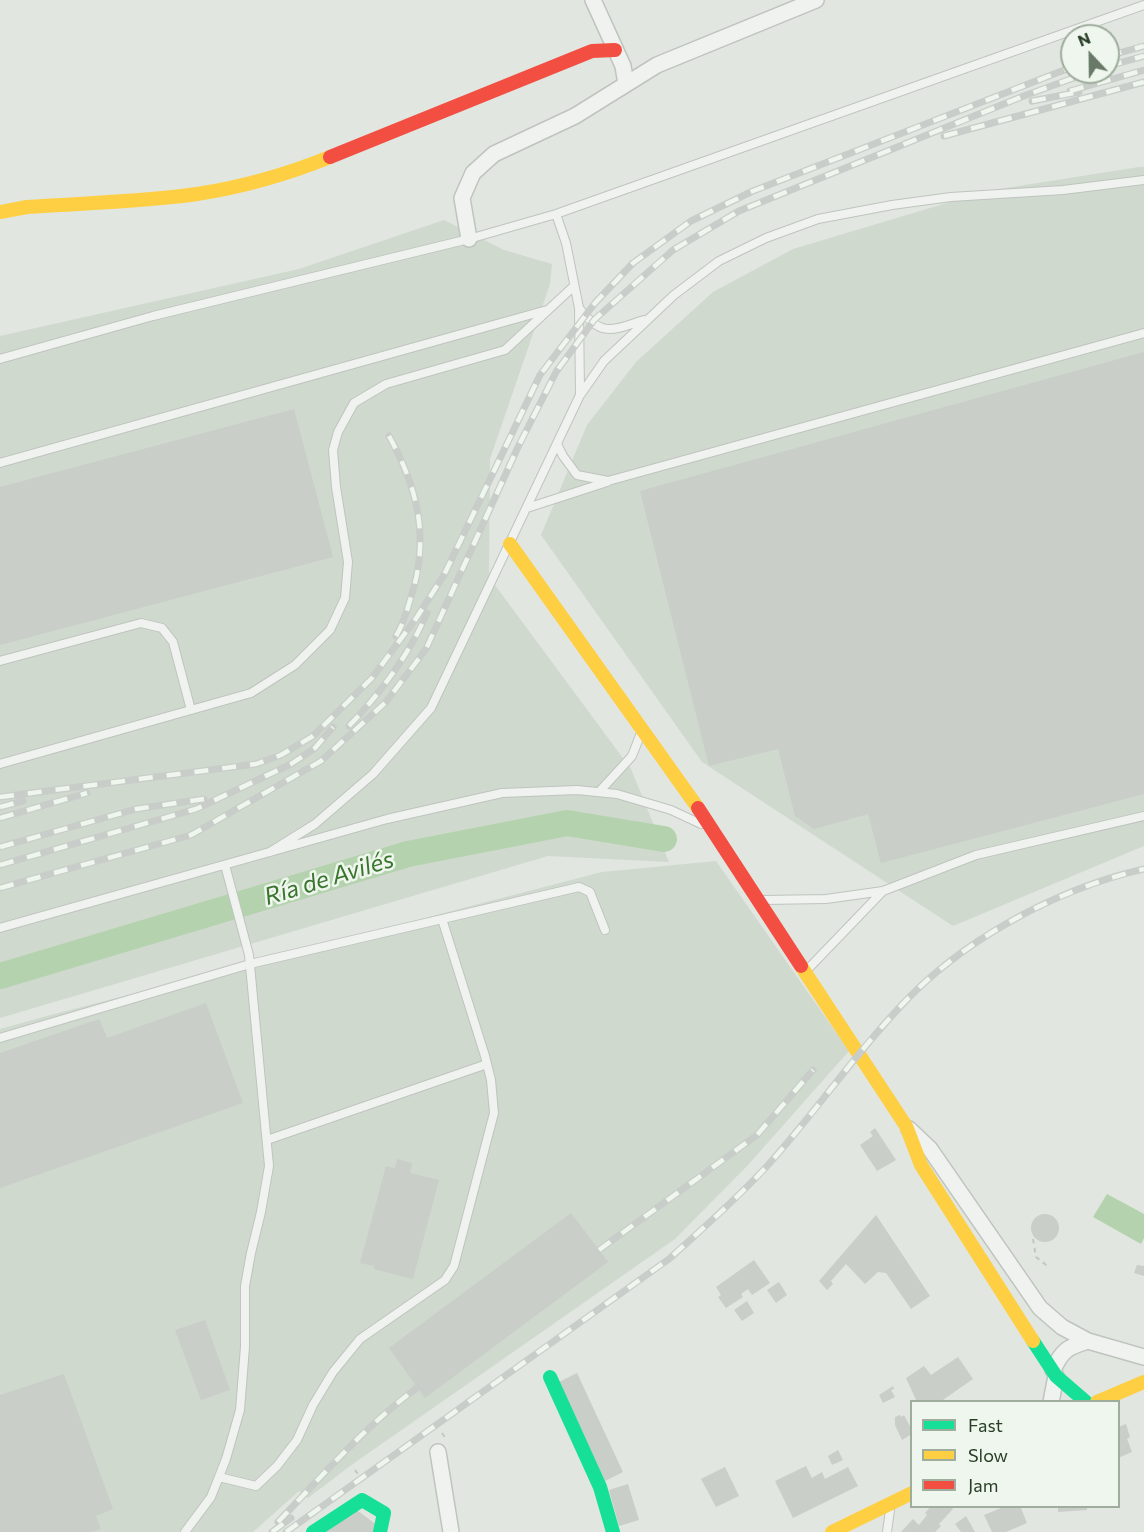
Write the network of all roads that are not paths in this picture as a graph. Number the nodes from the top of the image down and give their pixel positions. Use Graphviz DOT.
graph roads {
  1 [pos="593,0"];
  2 [pos="816,0"];
  3 [pos="1144,4"];
  4 [pos="615,50"];
  5 [pos="626,84"];
  6 [pos="1144,180"];
  7 [pos="0,212"];
  8 [pos="556,214"];
  9 [pos="469,239"];
  10 [pos="574,286"];
  11 [pos="579,308"];
  12 [pos="550,309"];
  13 [pos="648,318"];
  14 [pos="1144,333"];
  15 [pos="0,359"];
  16 [pos="580,395"];
  17 [pos="558,444"];
  18 [pos="0,464"];
  19 [pos="608,481"];
  20 [pos="527,508"];
  21 [pos="510,544"];
  22 [pos="0,661"];
  23 [pos="191,710"];
  24 [pos="643,730"];
  25 [pos="0,764"];
  26 [pos="599,792"];
  27 [pos="1144,816"];
  28 [pos="712,829"];
  29 [pos="270,852"];
  30 [pos="225,865"];
  31 [pos="883,891"];
  32 [pos="758,900"];
  33 [pos="442,919"];
  34 [pos="0,927"];
  35 [pos="605,930"];
  36 [pos="250,960"];
  37 [pos="805,972"];
  38 [pos="0,1038"];
  39 [pos="487,1064"];
  40 [pos="906,1126"];
  41 [pos="267,1140"];
  42 [pos="1088,1341"];
  43 [pos="1144,1357"];
  44 [pos="1055,1373"];
  45 [pos="550,1377"];
  46 [pos="1144,1382"];
  47 [pos="1051,1400"];
  48 [pos="1085,1400"];
  49 [pos="1099,1400"];
  50 [pos="438,1452"];
  51 [pos="219,1477"];
  52 [pos="910,1494"];
  53 [pos="891,1503"];
  54 [pos="185,1532"];
  55 [pos="313,1532"];
  56 [pos="380,1532"];
  57 [pos="452,1532"];
  58 [pos="613,1532"];
  59 [pos="832,1532"];
  60 [pos="888,1532"];
  1 -- 4 [label="street"];
  2 -- 5 [label="street"];
  3 -- 8 [label="lane"];
  4 -- 5 [label="street"];
  4 -- 7 [label="street"];
  5 -- 9 [label="street"];
  6 -- 13 [label="lane"];
  8 -- 9 [label="lane"];
  8 -- 10 [label="lane"];
  9 -- 15 [label="lane"];
  10 -- 11 [label="lane"];
  10 -- 12 [label="lane"];
  11 -- 13 [label="lane"];
  11 -- 16 [label="lane"];
  12 -- 18 [label="lane"];
  12 -- 23 [label="lane"];
  13 -- 16 [label="lane"];
  14 -- 19 [label="lane"];
  16 -- 17 [label="lane"];
  17 -- 19 [label="lane"];
  17 -- 20 [label="lane"];
  19 -- 20 [label="lane"];
  20 -- 21 [label="lane"];
  21 -- 24 [label="street"];
  21 -- 29 [label="lane"];
  22 -- 23 [label="lane"];
  23 -- 25 [label="lane"];
  24 -- 26 [label="lane"];
  24 -- 28 [label="street"];
  26 -- 28 [label="lane"];
  26 -- 29 [label="lane"];
  27 -- 31 [label="lane"];
  28 -- 32 [label="street"];
  29 -- 30 [label="lane"];
  30 -- 34 [label="lane"];
  30 -- 36 [label="lane"];
  31 -- 32 [label="lane"];
  31 -- 37 [label="lane"];
  32 -- 37 [label="street"];
  33 -- 35 [label="lane"];
  33 -- 36 [label="lane"];
  33 -- 39 [label="lane"];
  36 -- 38 [label="lane"];
  36 -- 41 [label="lane"];
  37 -- 40 [label="street"];
  39 -- 41 [label="lane"];
  39 -- 51 [label="lane"];
  40 -- 42 [label="street"];
  40 -- 44 [label="street"];
  41 -- 51 [label="lane"];
  42 -- 43 [label="street"];
  42 -- 44 [label="street"];
  44 -- 47 [label="street"];
  44 -- 48 [label="street"];
  45 -- 58 [label="street"];
  46 -- 49 [label="street"];
  50 -- 57 [label="street"];
  51 -- 54 [label="lane"];
  52 -- 53 [label="street"];
  53 -- 59 [label="street"];
  53 -- 60 [label="lane"];
  55 -- 56 [label="street"];
}
